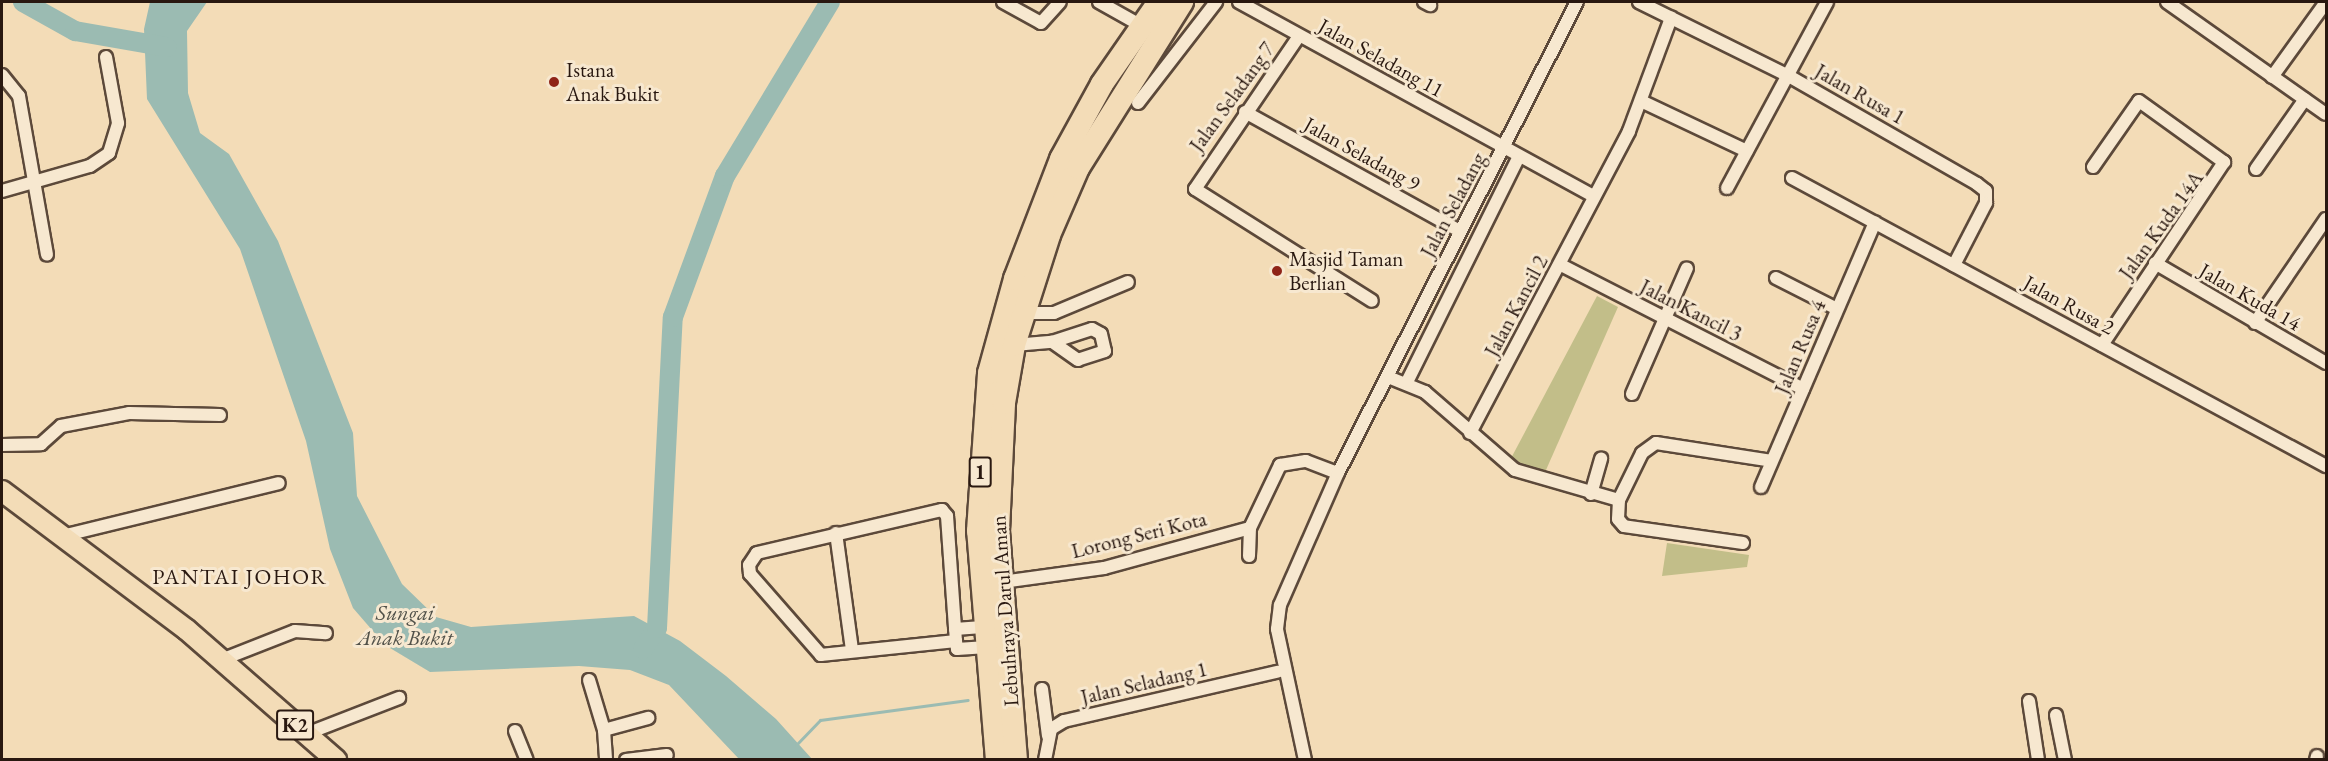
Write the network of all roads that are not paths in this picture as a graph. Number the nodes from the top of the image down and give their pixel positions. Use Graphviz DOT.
graph roads {
  1 [pos="1003,2"];
  2 [pos="1060,2"];
  3 [pos="1099,2"];
  4 [pos="1159,2"];
  5 [pos="1182,2"];
  6 [pos="1216,2"];
  7 [pos="1239,2"];
  8 [pos="1576,2"];
  9 [pos="1639,2"];
  10 [pos="1827,2"];
  11 [pos="2167,2"];
  12 [pos="2326,2"];
  13 [pos="2184,6"];
  14 [pos="1671,18"];
  15 [pos="1142,26"];
  16 [pos="1299,36"];
  17 [pos="106,57"];
  18 [pos="2,75"];
  19 [pos="1787,75"];
  20 [pos="2272,77"];
  21 [pos="2305,99"];
  22 [pos="1641,100"];
  23 [pos="1138,103"];
  24 [pos="1245,112"];
  25 [pos="2326,114"];
  26 [pos="1505,149"];
  27 [pos="1747,151"];
  28 [pos="1519,156"];
  29 [pos="2093,167"];
  30 [pos="2256,169"];
  31 [pos="1792,178"];
  32 [pos="31,183"];
  33 [pos="1727,188"];
  34 [pos="2,191"];
  35 [pos="1593,196"];
  36 [pos="2326,219"];
  37 [pos="1875,222"];
  38 [pos="1460,231"];
  39 [pos="47,255"];
  40 [pos="2155,263"];
  41 [pos="1561,265"];
  42 [pos="1954,265"];
  43 [pos="1687,268"];
  44 [pos="1776,278"];
  45 [pos="1128,282"];
  46 [pos="1372,301"];
  47 [pos="1837,309"];
  48 [pos="1023,313"];
  49 [pos="1665,318"];
  50 [pos="2255,323"];
  51 [pos="1052,342"];
  52 [pos="1014,345"];
  53 [pos="2102,345"];
  54 [pos="2326,363"];
  55 [pos="1388,377"];
  56 [pos="1407,382"];
  57 [pos="1803,389"];
  58 [pos="1632,393"];
  59 [pos="220,415"];
  60 [pos="1470,433"];
  61 [pos="2,445"];
  62 [pos="1601,458"];
  63 [pos="1772,461"];
  64 [pos="2326,466"];
  65 [pos="1338,473"];
  66 [pos="279,483"];
  67 [pos="1761,487"];
  68 [pos="2,491"];
  69 [pos="1591,494"];
  70 [pos="1619,500"];
  71 [pos="1250,528"];
  72 [pos="836,533"];
  73 [pos="62,536"];
  74 [pos="1743,543"];
  75 [pos="1249,556"];
  76 [pos="1002,582"];
  77 [pos="326,633"];
  78 [pos="986,637"];
  79 [pos="956,640"];
  80 [pos="852,650"];
  81 [pos="221,660"];
  82 [pos="1277,672"];
  83 [pos="589,680"];
  84 [pos="1042,689"];
  85 [pos="399,698"];
  86 [pos="2029,701"];
  87 [pos="2056,715"];
  88 [pos="648,718"];
  89 [pos="515,730"];
  90 [pos="604,730"];
  91 [pos="306,734"];
  92 [pos="1048,736"];
  93 [pos="667,755"];
  94 [pos="336,759"];
  95 [pos="527,759"];
  96 [pos="606,759"];
  97 [pos="626,759"];
  98 [pos="997,759"];
  99 [pos="1016,759"];
  100 [pos="1045,759"];
  101 [pos="1305,759"];
  102 [pos="2038,759"];
  103 [pos="2065,759"];
  1 -- 2 [label="street"];
  3 -- 15 [label="street"];
  4 -- 15 [label="highway, Lebuhraya Darul Aman / 1"];
  5 -- 48 [label="highway, Lebuhraya Darul Aman / 1"];
  6 -- 23 [label="street"];
  7 -- 16 [label="street, Jalan Seladang 11"];
  8 -- 26 [label="street, Jalan Seladang"];
  9 -- 14 [label="street, Jalan Rusa 1"];
  10 -- 19 [label="street"];
  11 -- 13 [label="street"];
  12 -- 20 [label="street"];
  13 -- 20 [label="street"];
  14 -- 19 [label="street, Jalan Rusa 1"];
  14 -- 22 [label="street, Jalan Kancil 2"];
  15 -- 78 [label="highway, Lebuhraya Darul Aman / 1"];
  16 -- 24 [label="street, Jalan Seladang 7"];
  16 -- 26 [label="street, Jalan Seladang 11"];
  17 -- 32 [label="street"];
  18 -- 32 [label="street"];
  19 -- 27 [label="street"];
  19 -- 42 [label="street, Jalan Rusa 1"];
  20 -- 21 [label="street"];
  21 -- 25 [label="street"];
  21 -- 30 [label="street"];
  22 -- 27 [label="street"];
  22 -- 35 [label="street, Jalan Kancil 2"];
  24 -- 38 [label="street, Jalan Seladang 9"];
  24 -- 46 [label="street, Jalan Seladang 7"];
  26 -- 28 [label="street"];
  26 -- 38 [label="street, Jalan Seladang"];
  27 -- 33 [label="street"];
  28 -- 35 [label="street"];
  28 -- 56 [label="street"];
  29 -- 40 [label="street, Jalan Kuda 14A"];
  31 -- 37 [label="street, Jalan Rusa 2"];
  32 -- 34 [label="street"];
  32 -- 39 [label="street"];
  35 -- 41 [label="street, Jalan Kancil 2"];
  36 -- 50 [label="street"];
  37 -- 42 [label="street, Jalan Rusa 2"];
  37 -- 47 [label="street, Jalan Rusa 4"];
  38 -- 55 [label="street, Jalan Seladang"];
  40 -- 50 [label="street, Jalan Kuda 14"];
  40 -- 53 [label="street, Jalan Kuda 14A"];
  41 -- 49 [label="street, Jalan Kancil 3"];
  41 -- 60 [label="street, Jalan Kancil 2"];
  42 -- 53 [label="street, Jalan Rusa 2"];
  43 -- 49 [label="street"];
  44 -- 47 [label="street"];
  45 -- 48 [label="street"];
  47 -- 57 [label="street, Jalan Rusa 4"];
  48 -- 52 [label="highway, Lebuhraya Darul Aman / 1"];
  49 -- 57 [label="street, Jalan Kancil 3"];
  49 -- 58 [label="street"];
  50 -- 54 [label="street, Jalan Kuda 14"];
  51 -- 52 [label="street"];
  52 -- 76 [label="highway, Lebuhraya Darul Aman / 1"];
  53 -- 64 [label="street, Jalan Rusa 2"];
  55 -- 56 [label="street"];
  55 -- 65 [label="street, Jalan Seladang"];
  56 -- 60 [label="street"];
  57 -- 63 [label="street, Jalan Rusa 4"];
  59 -- 61 [label="street"];
  60 -- 69 [label="street"];
  62 -- 69 [label="street"];
  63 -- 67 [label="street, Jalan Rusa 4"];
  63 -- 70 [label="street"];
  65 -- 71 [label="street"];
  65 -- 101 [label="street, Jalan Seladang"];
  66 -- 73 [label="street"];
  68 -- 73 [label="main road, K2"];
  69 -- 70 [label="street"];
  70 -- 74 [label="street"];
  71 -- 75 [label="street"];
  71 -- 76 [label="street, Lorong Seri Kota"];
  72 -- 79 [label="street"];
  72 -- 80 [label="street"];
  72 -- 80 [label="street"];
  73 -- 81 [label="main road, K2"];
  76 -- 99 [label="highway, Lebuhraya Darul Aman / 1"];
  77 -- 81 [label="street"];
  78 -- 79 [label="street"];
  78 -- 79 [label="street"];
  78 -- 98 [label="highway, Lebuhraya Darul Aman / 1"];
  79 -- 80 [label="street"];
  81 -- 91 [label="main road, K2"];
  82 -- 92 [label="street, Jalan Seladang 1"];
  83 -- 90 [label="street"];
  84 -- 92 [label="street"];
  85 -- 91 [label="street"];
  86 -- 102 [label="street"];
  87 -- 103 [label="street"];
  88 -- 90 [label="street"];
  89 -- 95 [label="street"];
  90 -- 96 [label="street"];
  91 -- 94 [label="main road, K2"];
  92 -- 100 [label="street"];
  93 -- 97 [label="street"];
}
